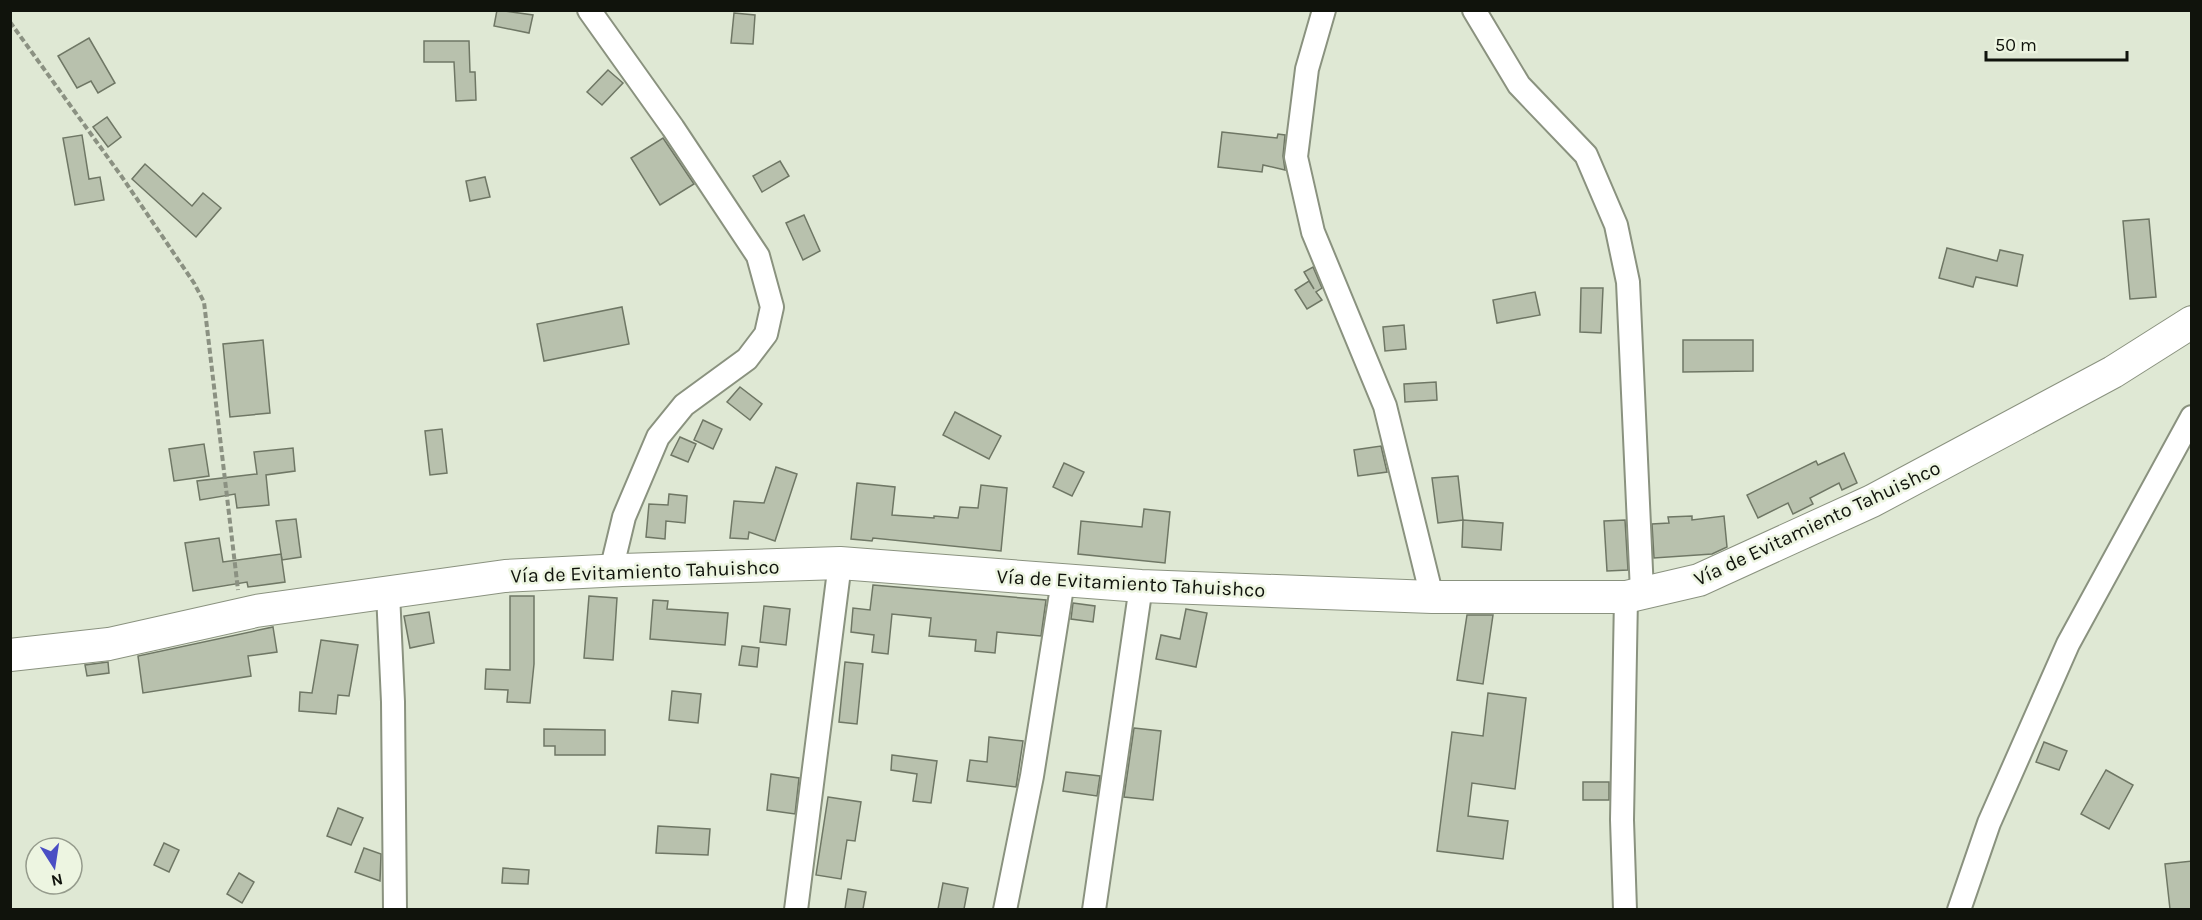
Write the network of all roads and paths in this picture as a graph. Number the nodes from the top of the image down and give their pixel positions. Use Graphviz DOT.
graph roads {
  1 [pos="589,10"];
  2 [pos="1324,10"];
  3 [pos="1474,10"];
  4 [pos="10,22"];
  5 [pos="2192,322"];
  6 [pos="2192,417"];
  7 [pos="840,563"];
  8 [pos="611,571"];
  9 [pos="1063,581"];
  10 [pos="1141,586"];
  11 [pos="388,593"];
  12 [pos="1634,594"];
  13 [pos="1432,597"];
  14 [pos="241,614"];
  15 [pos="10,655"];
  16 [pos="395,909"];
  17 [pos="796,909"];
  18 [pos="1005,909"];
  19 [pos="1094,909"];
  20 [pos="1624,909"];
  21 [pos="1959,909"];
  1 -- 8 [label="street"];
  2 -- 13 [label="street"];
  3 -- 12 [label="street"];
  4 -- 14 [label="path"];
  5 -- 12 [label="main road, Vía de Evitamiento Tahuishco"];
  6 -- 21 [label="street"];
  7 -- 8 [label="main road, Vía de Evitamiento Tahuishco"];
  7 -- 9 [label="main road, Vía de Evitamiento Tahuishco"];
  7 -- 17 [label="street"];
  8 -- 11 [label="main road, Vía de Evitamiento Tahuishco"];
  9 -- 10 [label="main road, Vía de Evitamiento Tahuishco"];
  9 -- 18 [label="street"];
  10 -- 13 [label="main road, Vía de Evitamiento Tahuishco"];
  10 -- 19 [label="street"];
  11 -- 14 [label="main road, Vía de Evitamiento Tahuishco"];
  11 -- 16 [label="street"];
  12 -- 13 [label="main road, Vía de Evitamiento Tahuishco"];
  12 -- 20 [label="street"];
  14 -- 15 [label="main road, Vía de Evitamiento Tahuishco"];
}
